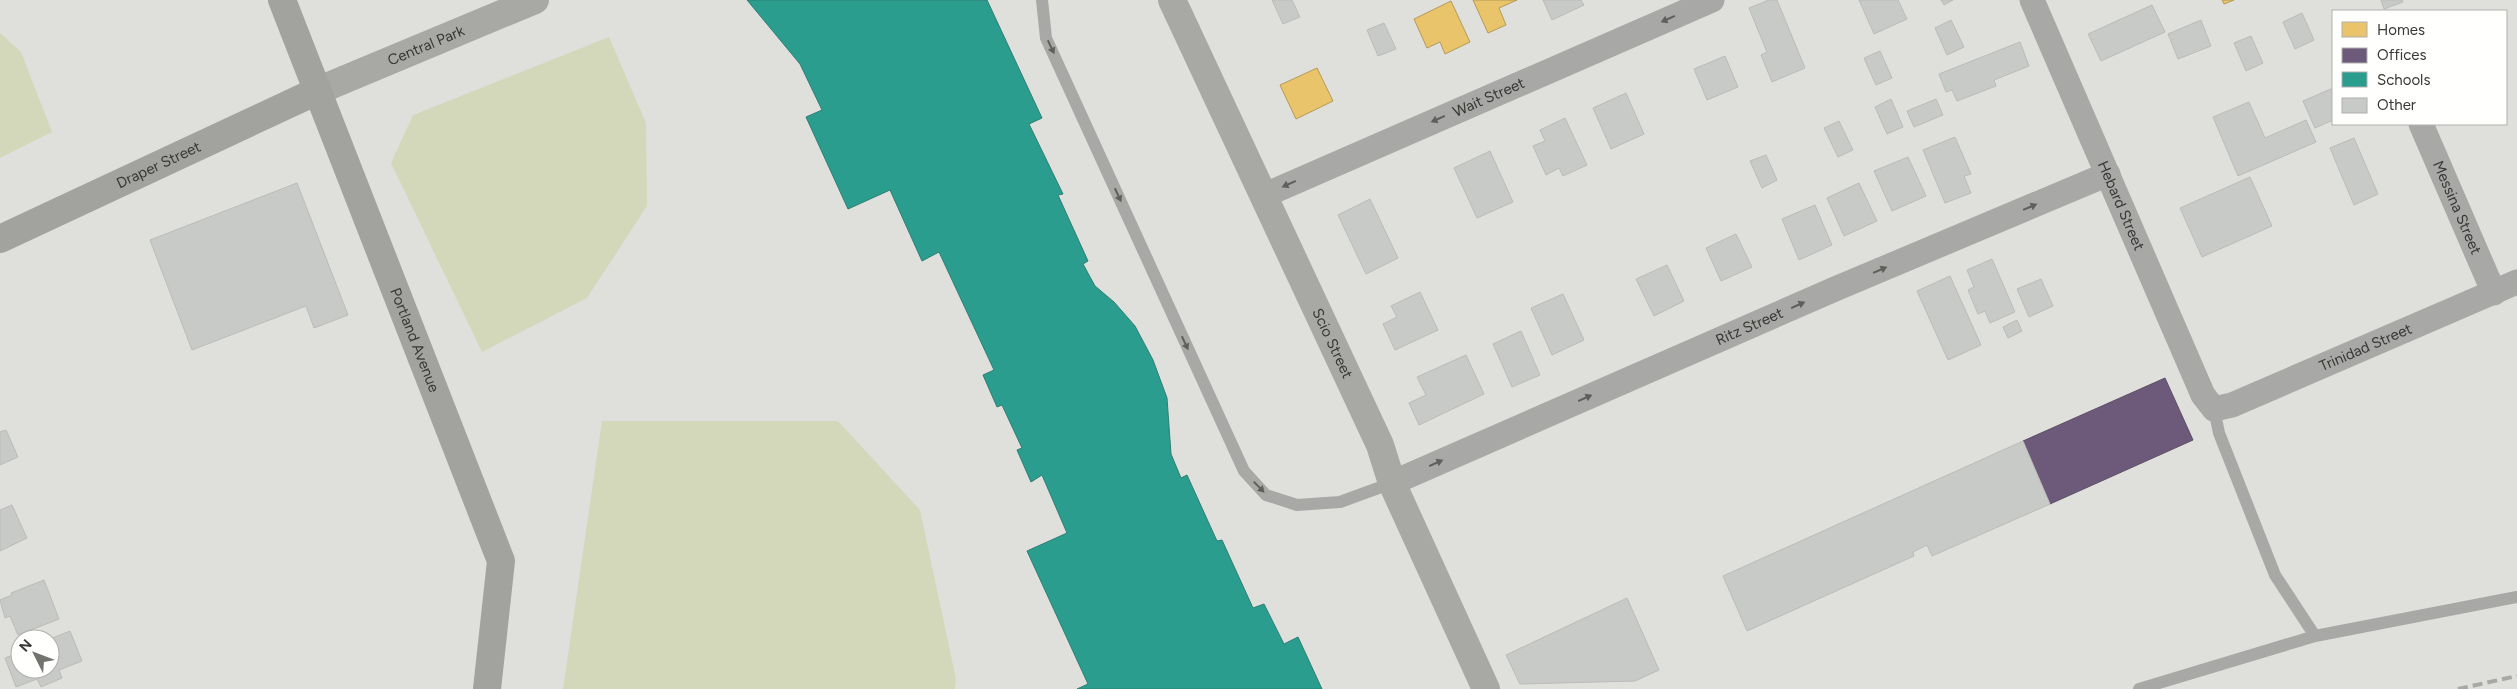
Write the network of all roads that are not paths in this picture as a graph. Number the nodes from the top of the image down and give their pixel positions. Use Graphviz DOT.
graph roads {
  1 [pos="282,0"];
  2 [pos="535,0"];
  3 [pos="1042,0"];
  4 [pos="1172,0"];
  5 [pos="1712,0"];
  6 [pos="2032,0"];
  7 [pos="317,91"];
  8 [pos="2421,125"];
  9 [pos="2108,174"];
  10 [pos="1265,195"];
  11 [pos="0,239"];
  12 [pos="2517,282"];
  13 [pos="2494,293"];
  14 [pos="2214,409"];
  15 [pos="1392,482"];
  16 [pos="2517,597"];
  17 [pos="2315,636"];
  18 [pos="487,689"];
  19 [pos="1486,689"];
  20 [pos="2139,689"];
  1 -- 7 [label="main road, Portland Avenue"];
  2 -- 7 [label="street, Central Park"];
  3 -- 15 [label="lane, one-way"];
  4 -- 10 [label="street, Scio Street"];
  5 -- 10 [label="street, Wait Street, one-way"];
  6 -- 9 [label="street, Hebard Street"];
  7 -- 11 [label="main road, Draper Street"];
  7 -- 18 [label="main road, Portland Avenue"];
  8 -- 13 [label="street, Messina Street"];
  9 -- 14 [label="street, Hebard Street"];
  15 -- 9 [label="street, Ritz Street, one-way"];
  10 -- 15 [label="street, Scio Street"];
  12 -- 13 [label="street, Trinidad Street"];
  13 -- 14 [label="street, Trinidad Street"];
  14 -- 17 [label="lane"];
  15 -- 19 [label="street, Scio Street"];
  16 -- 17 [label="lane"];
  17 -- 20 [label="lane"];
}
